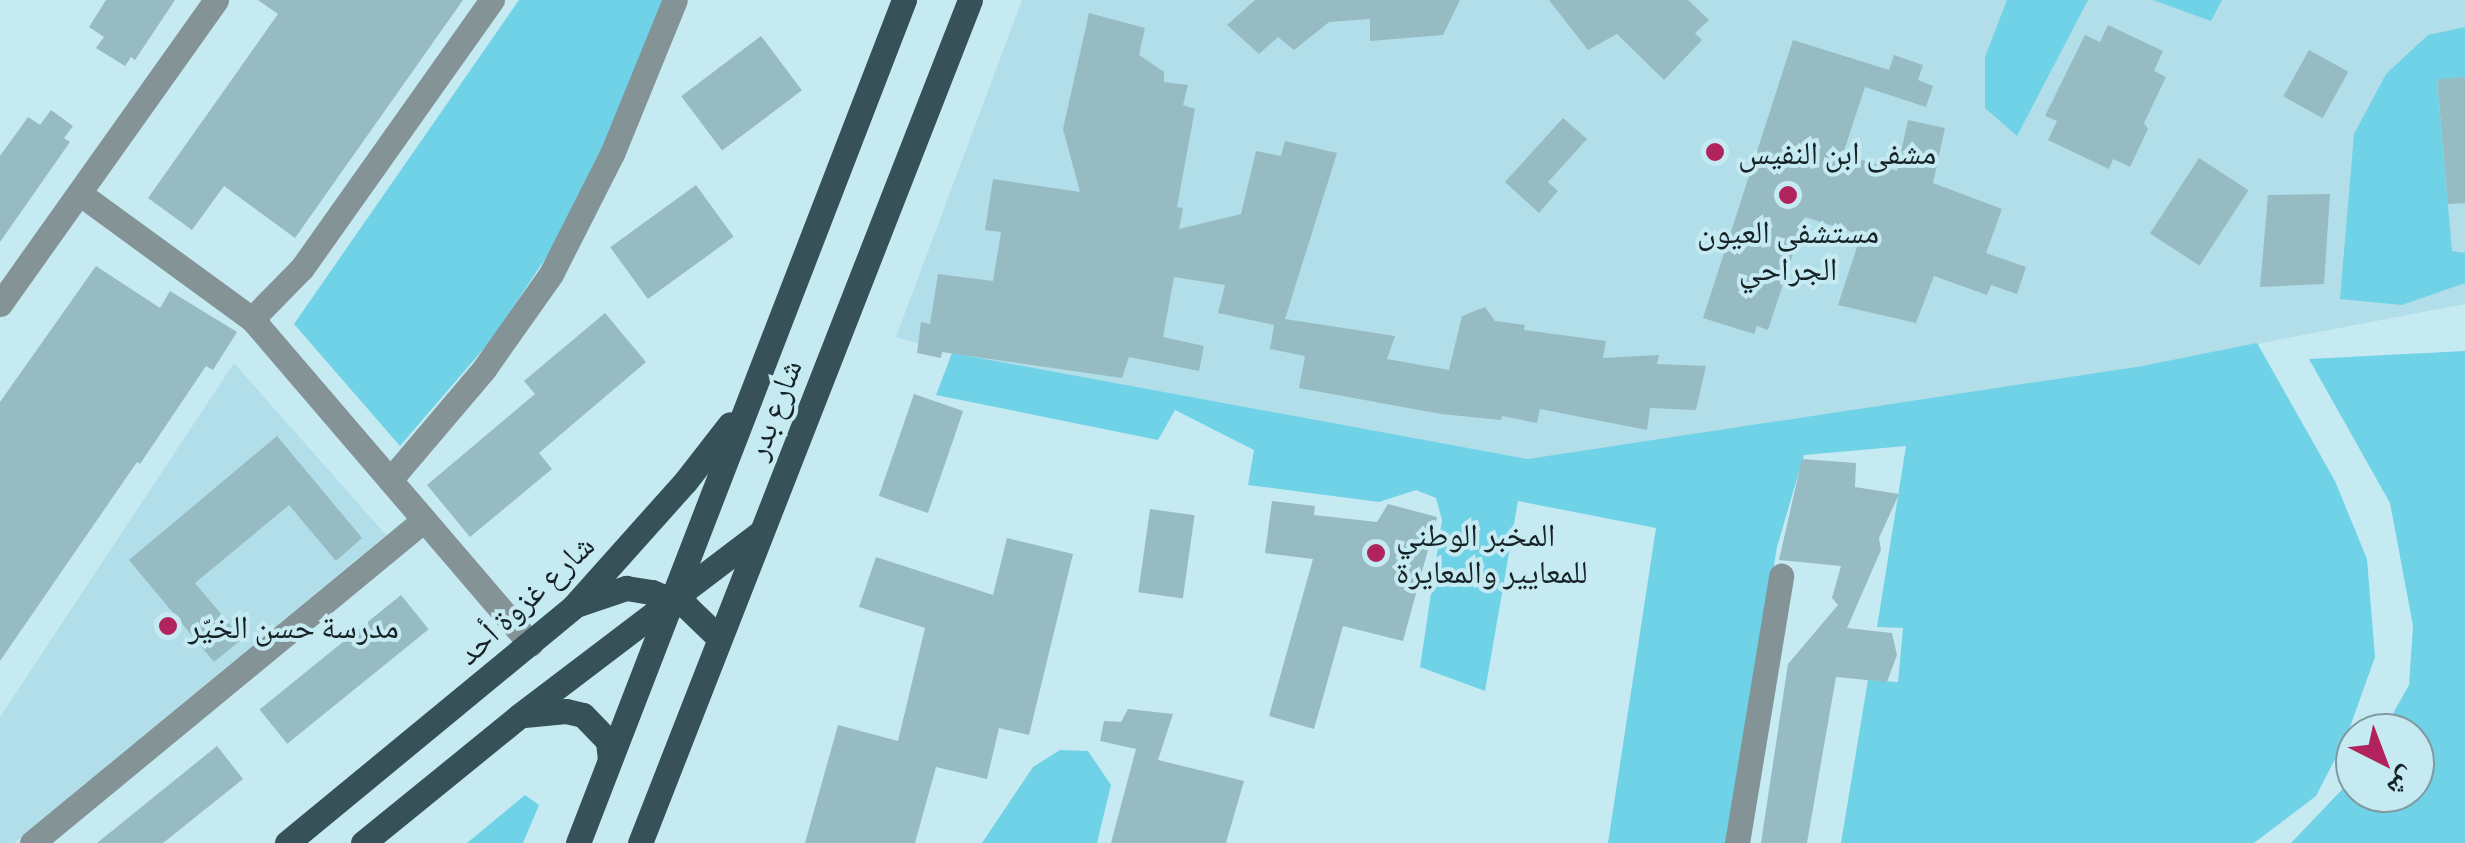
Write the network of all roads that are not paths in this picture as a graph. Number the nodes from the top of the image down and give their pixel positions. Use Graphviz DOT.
graph roads {
  1 [pos="216,0"];
  2 [pos="492,0"];
  3 [pos="675,0"];
  4 [pos="904,0"];
  5 [pos="970,0"];
  6 [pos="79,193"];
  7 [pos="0,304"];
  8 [pos="252,319"];
  9 [pos="764,362"];
  10 [pos="390,480"];
  11 [pos="424,520"];
  12 [pos="760,533"];
  13 [pos="1781,576"];
  14 [pos="672,599"];
  15 [pos="574,606"];
  16 [pos="720,638"];
  17 [pos="530,644"];
  18 [pos="519,716"];
  19 [pos="610,759"];
  20 [pos="32,843"];
  21 [pos="286,843"];
  22 [pos="363,843"];
  23 [pos="578,843"];
  24 [pos="640,843"];
  25 [pos="1737,843"];
  1 -- 6 [label="street"];
  2 -- 8 [label="street"];
  3 -- 10 [label="street"];
  4 -- 9 [label="main road, شارع بدر"];
  5 -- 12 [label="main road, شارع بدر"];
  6 -- 7 [label="street"];
  6 -- 8 [label="street"];
  8 -- 10 [label="street"];
  9 -- 14 [label="main road, شارع بدر"];
  9 -- 15 [label="main road, شارع غزوة أحد"];
  10 -- 11 [label="street"];
  11 -- 17 [label="street"];
  11 -- 20 [label="street"];
  12 -- 14 [label="main road"];
  12 -- 16 [label="main road, شارع بدر"];
  13 -- 25 [label="street"];
  14 -- 15 [label="main road"];
  14 -- 16 [label="main road"];
  14 -- 18 [label="main road"];
  14 -- 19 [label="main road, شارع بدر"];
  15 -- 17 [label="main road, شارع غزوة أحد"];
  16 -- 24 [label="main road, شارع بدر"];
  17 -- 21 [label="main road, شارع غزوة أحد"];
  18 -- 19 [label="main road"];
  18 -- 22 [label="main road"];
  19 -- 23 [label="main road, شارع بدر"];
}
